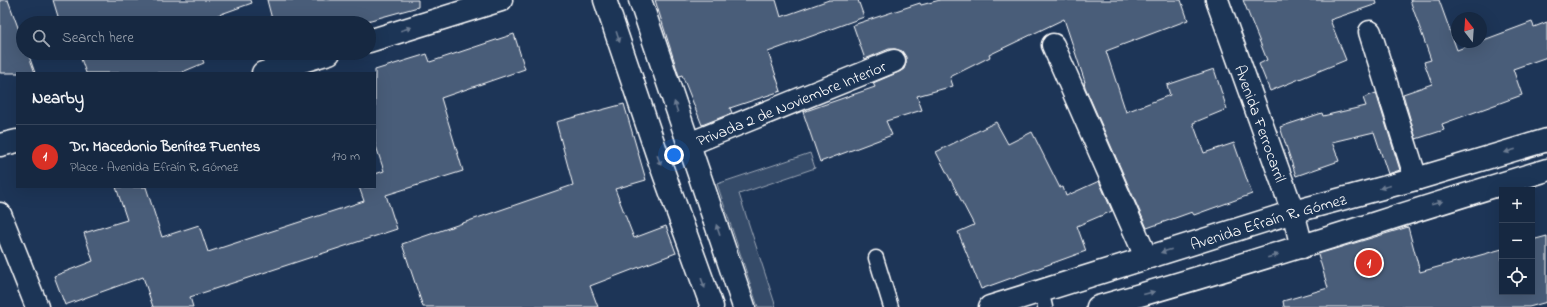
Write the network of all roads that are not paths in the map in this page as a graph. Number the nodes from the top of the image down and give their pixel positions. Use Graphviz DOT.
graph roads {
  1 [pos="501,0"];
  2 [pos="605,0"];
  3 [pos="640,0"];
  4 [pos="1217,0"];
  5 [pos="1370,32"];
  6 [pos="376,39"];
  7 [pos="1053,45"];
  8 [pos="306,60"];
  9 [pos="894,61"];
  10 [pos="267,72"];
  11 [pos="1547,140"];
  12 [pos="16,141"];
  13 [pos="689,144"];
  14 [pos="0,145"];
  15 [pos="1547,170"];
  16 [pos="1416,179"];
  17 [pos="1293,212"];
  18 [pos="0,214"];
  19 [pos="1302,247"];
  20 [pos="1146,257"];
  21 [pos="876,258"];
  22 [pos="1043,299"];
  23 [pos="37,307"];
  24 [pos="712,307"];
  25 [pos="744,307"];
  26 [pos="891,307"];
  27 [pos="990,307"];
  28 [pos="1098,307"];
  6 -- 1 [label="street, one-way"];
  2 -- 24 [label="street, one-way"];
  13 -- 3 [label="street, one-way"];
  4 -- 17 [label="street, Avenida Ferrocarril"];
  5 -- 16 [label="street"];
  7 -- 20 [label="street"];
  8 -- 10 [label="street"];
  9 -- 13 [label="street, Privada 2 de Noviembre Interior"];
  11 -- 16 [label="street, Avenida Efraín R. Gómez, one-way"];
  12 -- 14 [label="street"];
  25 -- 13 [label="street, one-way"];
  19 -- 15 [label="street, Avenida Efraín R. Gómez, one-way"];
  16 -- 17 [label="street, Avenida Efraín R. Gómez, one-way"];
  17 -- 19 [label="street, Avenida Ferrocarril"];
  17 -- 20 [label="street, Avenida Efraín R. Gómez, one-way"];
  18 -- 23 [label="street"];
  28 -- 19 [label="street, Avenida Efraín R. Gómez, one-way"];
  20 -- 22 [label="street, Avenida Efraín R. Gómez"];
  21 -- 26 [label="lane"];
  22 -- 27 [label="street, Avenida Efraín R. Gómez"];
}
